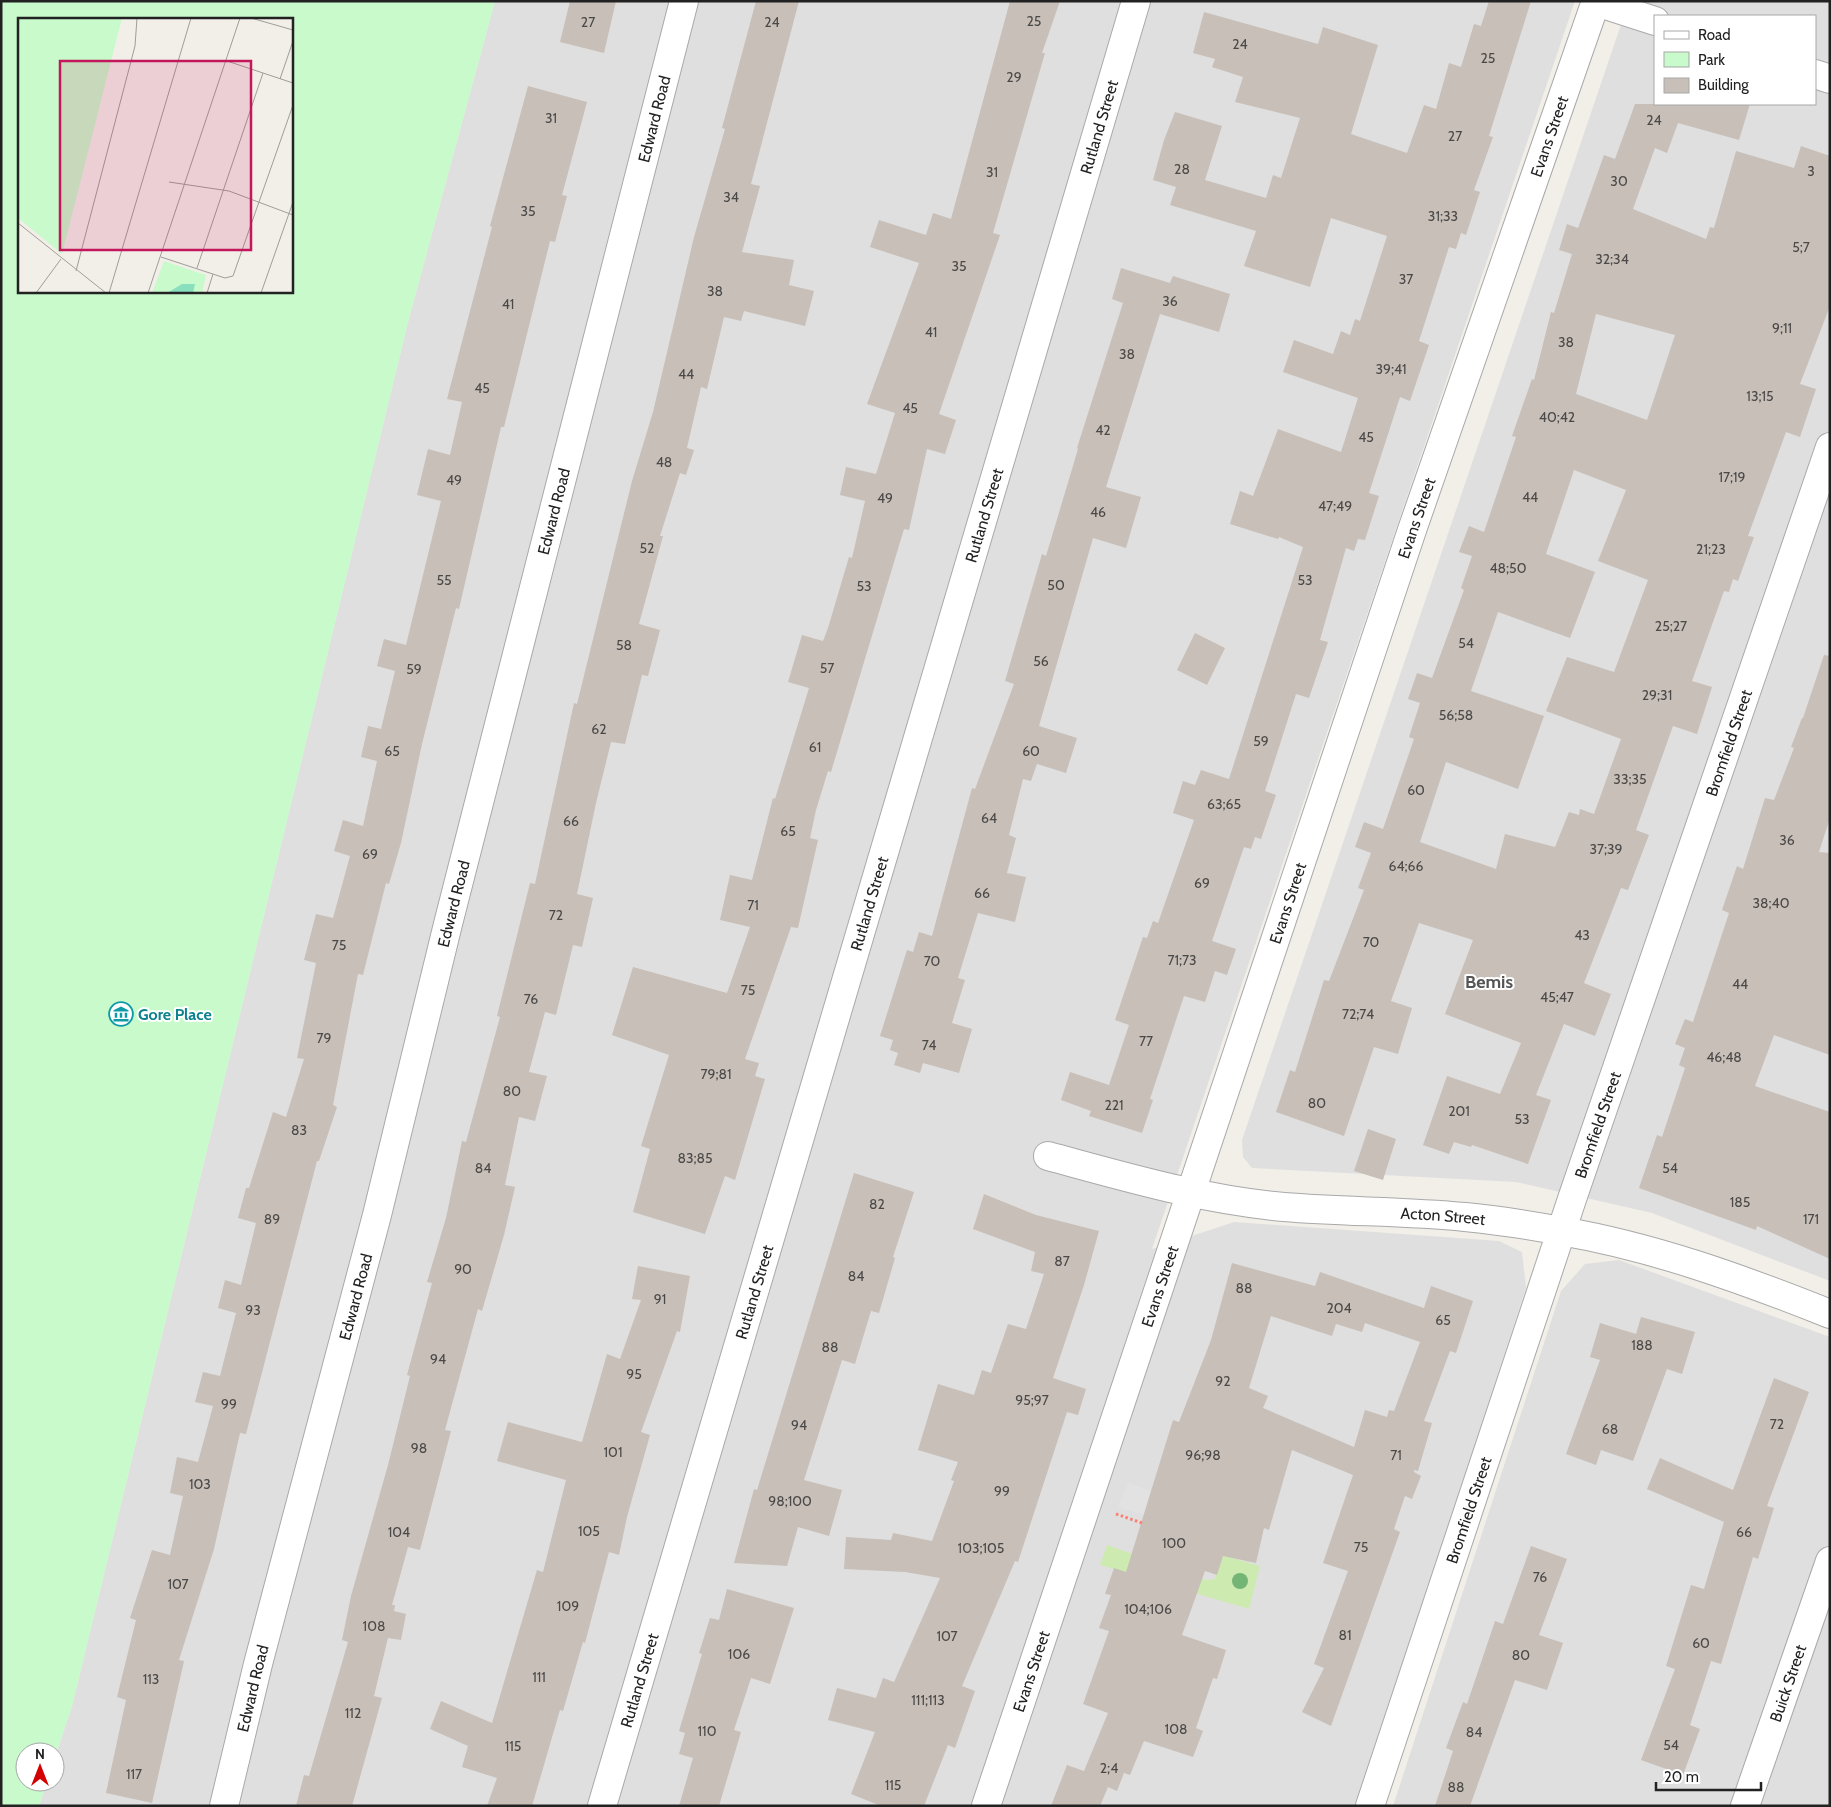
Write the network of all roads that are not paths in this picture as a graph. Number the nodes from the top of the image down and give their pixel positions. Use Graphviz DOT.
graph roads {
  1 [pos="684,1"];
  2 [pos="1136,1"];
  3 [pos="1596,1"];
  4 [pos="1654,21"];
  5 [pos="1816,74"];
  6 [pos="1830,79"];
  7 [pos="1830,446"];
  8 [pos="1048,1156"];
  9 [pos="1192,1193"];
  10 [pos="1561,1231"];
  11 [pos="1830,1314"];
  12 [pos="1830,1561"];
  13 [pos="224,1806"];
  14 [pos="602,1806"];
  15 [pos="986,1806"];
  16 [pos="1370,1806"];
  17 [pos="1745,1806"];
  1 -- 13 [label="street, Edward Road"];
  2 -- 14 [label="street, Rutland Street"];
  3 -- 4 [label="street"];
  3 -- 9 [label="street, Evans Street"];
  5 -- 6 [label="street"];
  7 -- 10 [label="street, Bromfield Street"];
  8 -- 9 [label="street, Acton Street"];
  9 -- 10 [label="street, Acton Street"];
  9 -- 15 [label="street, Evans Street"];
  10 -- 11 [label="street, Acton Street"];
  10 -- 16 [label="street, Bromfield Street"];
  12 -- 17 [label="street, Buick Street"];
}
